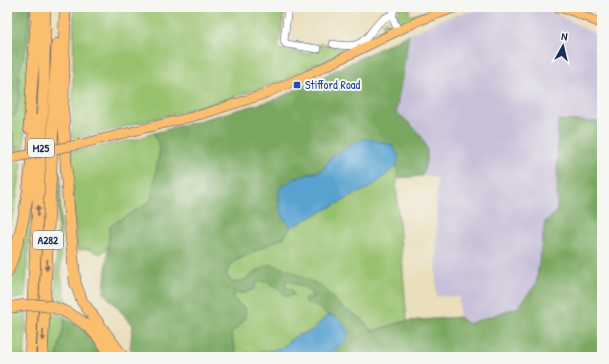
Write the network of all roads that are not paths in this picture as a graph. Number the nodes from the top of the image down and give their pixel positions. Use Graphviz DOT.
graph roads {
  1 [pos="37,7"];
  2 [pos="45,7"];
  3 [pos="58,7"];
  4 [pos="65,7"];
  5 [pos="288,7"];
  6 [pos="395,7"];
  7 [pos="457,7"];
  8 [pos="557,7"];
  9 [pos="393,14"];
  10 [pos="45,19"];
  11 [pos="602,24"];
  12 [pos="399,31"];
  13 [pos="333,44"];
  14 [pos="318,49"];
  15 [pos="56,78"];
  16 [pos="9,159"];
  17 [pos="50,184"];
  18 [pos="7,258"];
  19 [pos="7,273"];
  20 [pos="7,308"];
  21 [pos="103,342"];
  22 [pos="30,357"];
  23 [pos="42,357"];
  24 [pos="111,357"];
  25 [pos="115,357"];
  26 [pos="123,357"];
  1 -- 18 [label="highway, M25"];
  2 -- 10 [label="highway, M25"];
  3 -- 15 [label="highway, M25"];
  4 -- 26 [label="highway, M25"];
  5 -- 14 [label="street"];
  6 -- 9 [label="street"];
  7 -- 12 [label="main road"];
  8 -- 11 [label="main road"];
  9 -- 12 [label="street"];
  9 -- 13 [label="street"];
  10 -- 19 [label="highway, M25"];
  22 -- 10 [label="highway, M25, one-way"];
  12 -- 16 [label="main road, bridge"];
  15 -- 17 [label="highway, M25"];
  15 -- 21 [label="highway, M25"];
  17 -- 23 [label="highway, A282, one-way"];
  20 -- 21 [label="highway, bridge"];
  21 -- 24 [label="highway"];
  21 -- 25 [label="highway"];
}
